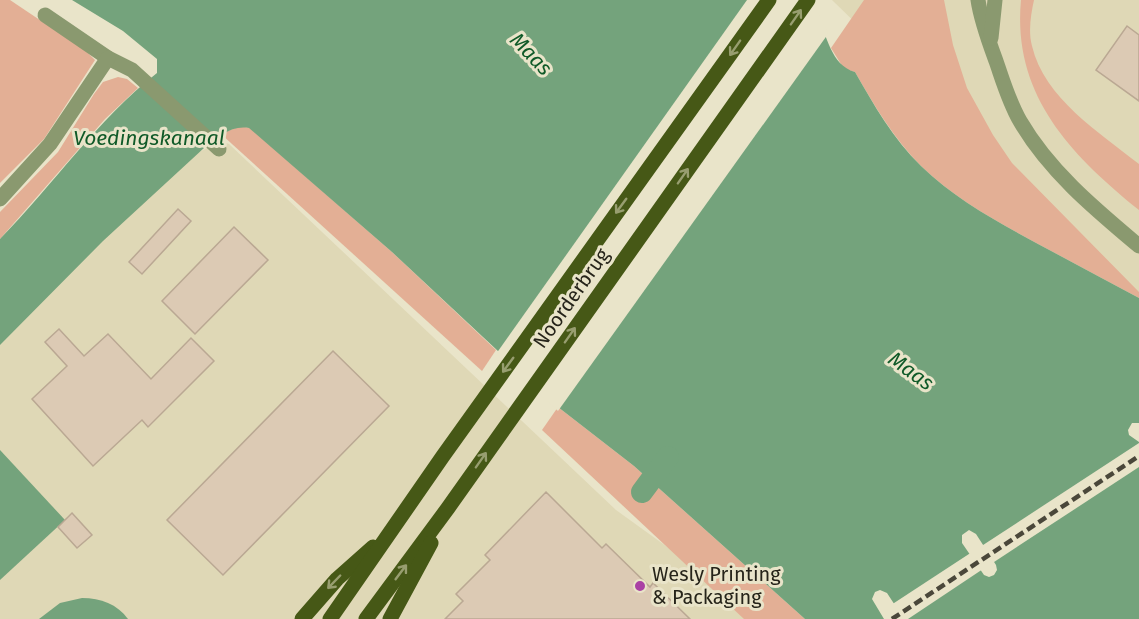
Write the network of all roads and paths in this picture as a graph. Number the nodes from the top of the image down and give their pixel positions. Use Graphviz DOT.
graph roads {
  1 [pos="769,0"];
  2 [pos="808,0"];
  3 [pos="978,0"];
  4 [pos="995,0"];
  5 [pos="45,15"];
  6 [pos="990,47"];
  7 [pos="108,58"];
  8 [pos="219,149"];
  9 [pos="0,199"];
  10 [pos="1139,246"];
  11 [pos="448,508"];
  12 [pos="393,529"];
  13 [pos="302,619"];
  14 [pos="330,619"];
  15 [pos="366,619"];
  16 [pos="390,619"];
  1 -- 12 [label="main road, Noorderbrug, one-way"];
  11 -- 2 [label="main road, Noorderbrug, one-way"];
  3 -- 6 [label="street"];
  4 -- 6 [label="street"];
  5 -- 7 [label="street"];
  6 -- 10 [label="street"];
  7 -- 8 [label="street"];
  7 -- 9 [label="street"];
  15 -- 11 [label="main road, Noorderbrug, one-way"];
  11 -- 16 [label="main road"];
  12 -- 13 [label="main road, one-way"];
  12 -- 14 [label="main road, Noorderbrug"];
}
